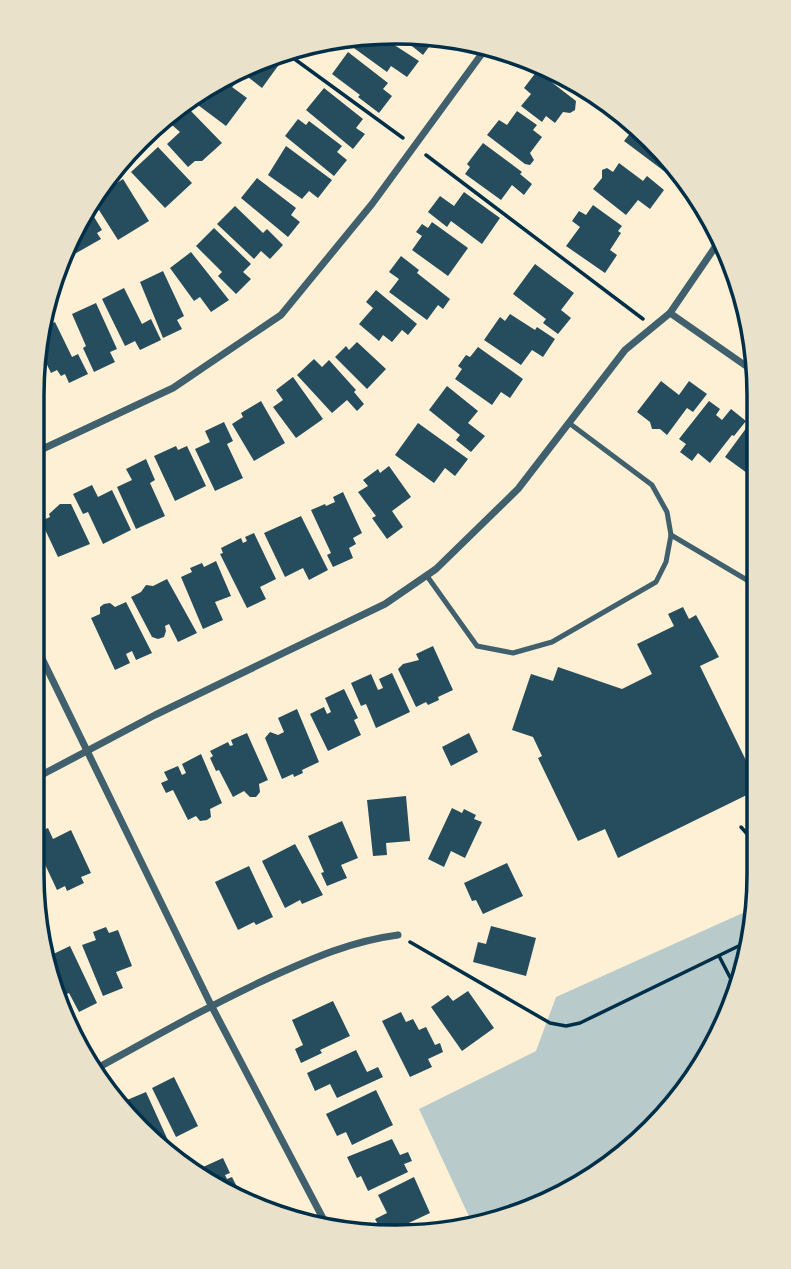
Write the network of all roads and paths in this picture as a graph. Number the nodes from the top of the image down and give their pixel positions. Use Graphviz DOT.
graph roads {
  1 [pos="481,55"];
  2 [pos="294,59"];
  3 [pos="414,146"];
  4 [pos="714,248"];
  5 [pos="670,313"];
  6 [pos="653,326"];
  7 [pos="745,366"];
  8 [pos="569,424"];
  9 [pos="44,448"];
  10 [pos="671,535"];
  11 [pos="427,576"];
  12 [pos="747,581"];
  13 [pos="44,663"];
  14 [pos="85,750"];
  15 [pos="44,774"];
  16 [pos="741,827"];
  17 [pos="747,834"];
  18 [pos="398,935"];
  19 [pos="739,946"];
  20 [pos="719,956"];
  21 [pos="731,979"];
  22 [pos="211,1005"];
  23 [pos="101,1066"];
  24 [pos="322,1217"];
  1 -- 3 [label="street"];
  2 -- 3 [label="path"];
  3 -- 6 [label="path"];
  3 -- 9 [label="street"];
  4 -- 5 [label="street"];
  5 -- 6 [label="street"];
  5 -- 7 [label="street"];
  6 -- 8 [label="street"];
  8 -- 10 [label="lane"];
  8 -- 11 [label="street"];
  10 -- 11 [label="lane"];
  10 -- 12 [label="lane"];
  11 -- 14 [label="street"];
  13 -- 14 [label="street"];
  14 -- 15 [label="street"];
  14 -- 22 [label="street"];
  16 -- 17 [label="path"];
  18 -- 20 [label="path"];
  18 -- 22 [label="street"];
  19 -- 20 [label="path"];
  20 -- 21 [label="path"];
  22 -- 23 [label="street"];
  22 -- 24 [label="street"];
}
